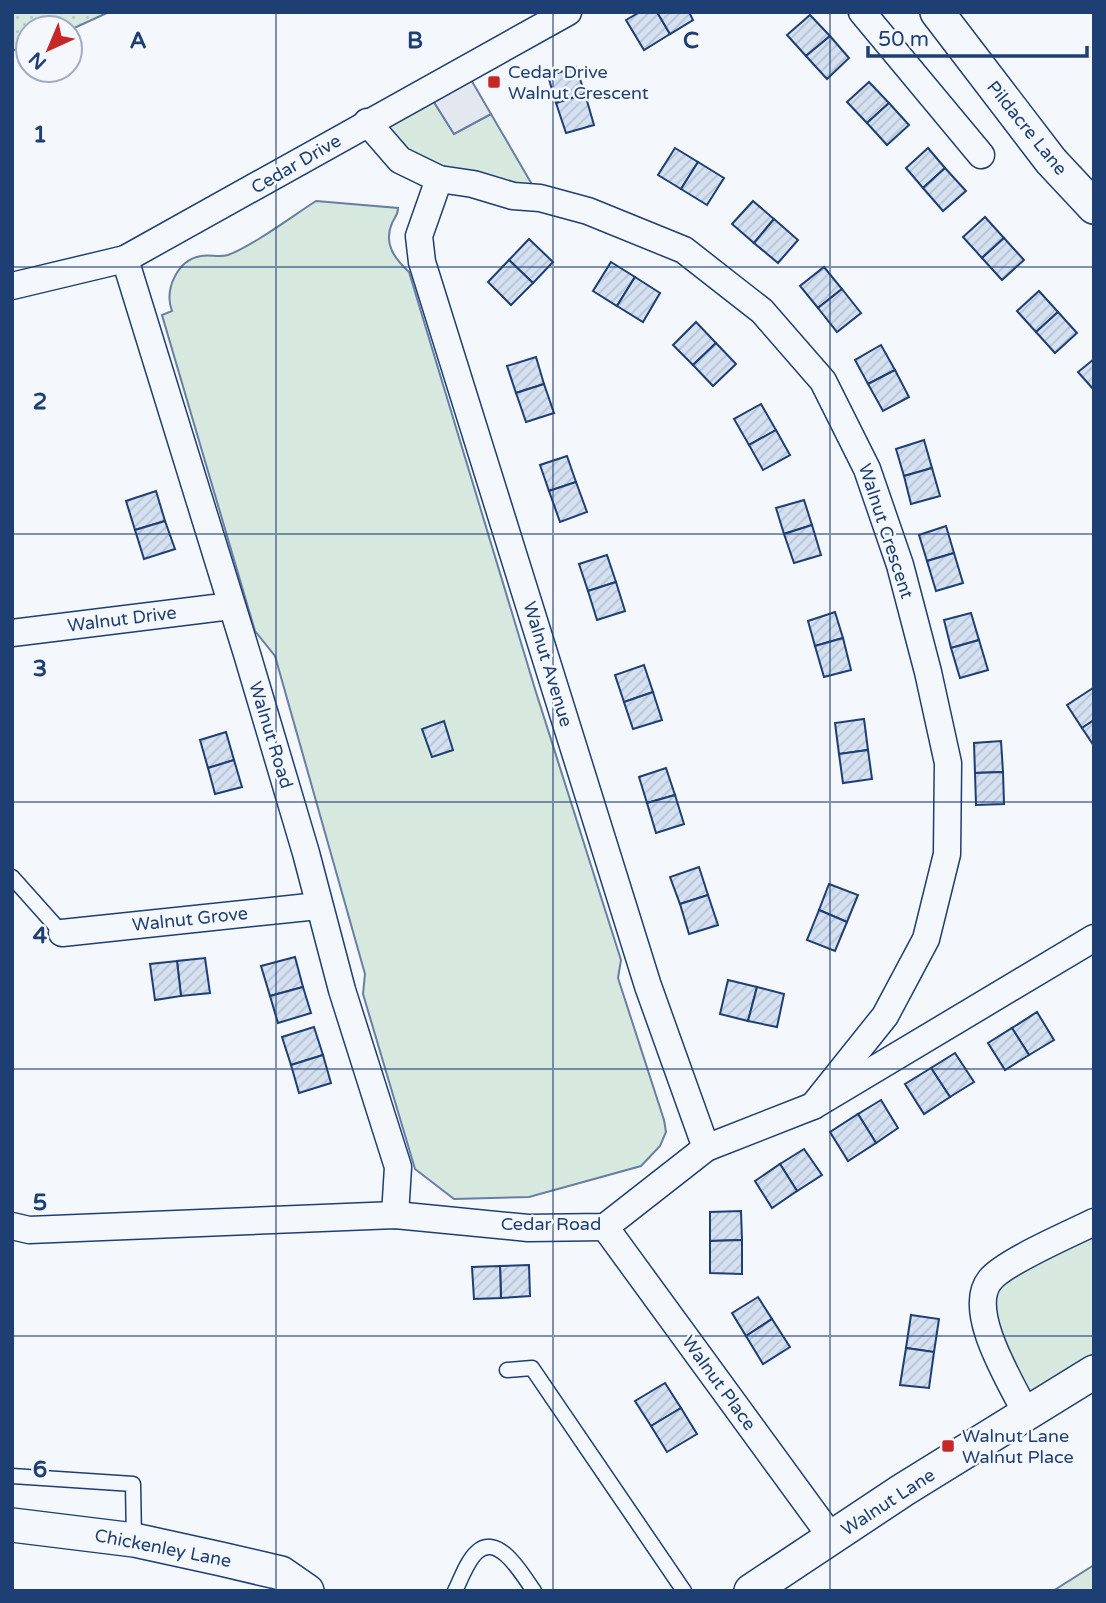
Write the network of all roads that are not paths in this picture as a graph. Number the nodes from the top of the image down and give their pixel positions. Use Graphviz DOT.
graph roads {
  1 [pos="568,12"];
  2 [pos="862,12"];
  3 [pos="937,12"];
  4 [pos="368,122"];
  5 [pos="981,155"];
  6 [pos="439,179"];
  7 [pos="1094,207"];
  8 [pos="125,260"];
  9 [pos="12,286"];
  10 [pos="231,606"];
  11 [pos="12,633"];
  12 [pos="12,877"];
  13 [pos="318,906"];
  14 [pos="62,933"];
  15 [pos="1094,938"];
  16 [pos="813,1106"];
  17 [pos="706,1148"];
  18 [pos="395,1215"];
  19 [pos="1094,1222"];
  20 [pos="12,1226"];
  21 [pos="605,1227"];
  22 [pos="507,1370"];
  23 [pos="1094,1372"];
  24 [pos="1027,1415"];
  25 [pos="12,1476"];
  26 [pos="12,1525"];
  27 [pos="832,1538"];
  28 [pos="134,1540"];
  29 [pos="307,1591"];
  30 [pos="455,1591"];
  31 [pos="534,1591"];
  32 [pos="684,1591"];
  33 [pos="751,1591"];
  1 -- 4 [label="street, Cedar Drive"];
  2 -- 5 [label="street"];
  3 -- 7 [label="street, Pildacre Lane"];
  4 -- 6 [label="street, Walnut Crescent"];
  4 -- 8 [label="street, Cedar Drive"];
  6 -- 16 [label="street, Walnut Crescent"];
  6 -- 17 [label="street, Walnut Avenue"];
  8 -- 9 [label="street, Cedar Drive"];
  8 -- 10 [label="street, Walnut Road"];
  10 -- 11 [label="street, Walnut Drive"];
  10 -- 13 [label="street, Walnut Road"];
  12 -- 14 [label="lane"];
  13 -- 14 [label="street, Walnut Grove"];
  13 -- 18 [label="street, Walnut Road"];
  15 -- 16 [label="street, Cedar Road"];
  16 -- 17 [label="street, Cedar Road"];
  17 -- 21 [label="street, Cedar Road"];
  18 -- 20 [label="street, Cedar Road"];
  18 -- 21 [label="street, Cedar Road"];
  19 -- 24 [label="street"];
  21 -- 27 [label="street, Walnut Place"];
  22 -- 32 [label="lane"];
  23 -- 24 [label="street, Walnut Lane"];
  24 -- 27 [label="street, Walnut Lane"];
  25 -- 28 [label="lane"];
  26 -- 28 [label="street, Chickenley Lane"];
  27 -- 33 [label="street, Walnut Lane"];
  28 -- 29 [label="street, Chickenley Lane"];
  30 -- 31 [label="lane"];
}
